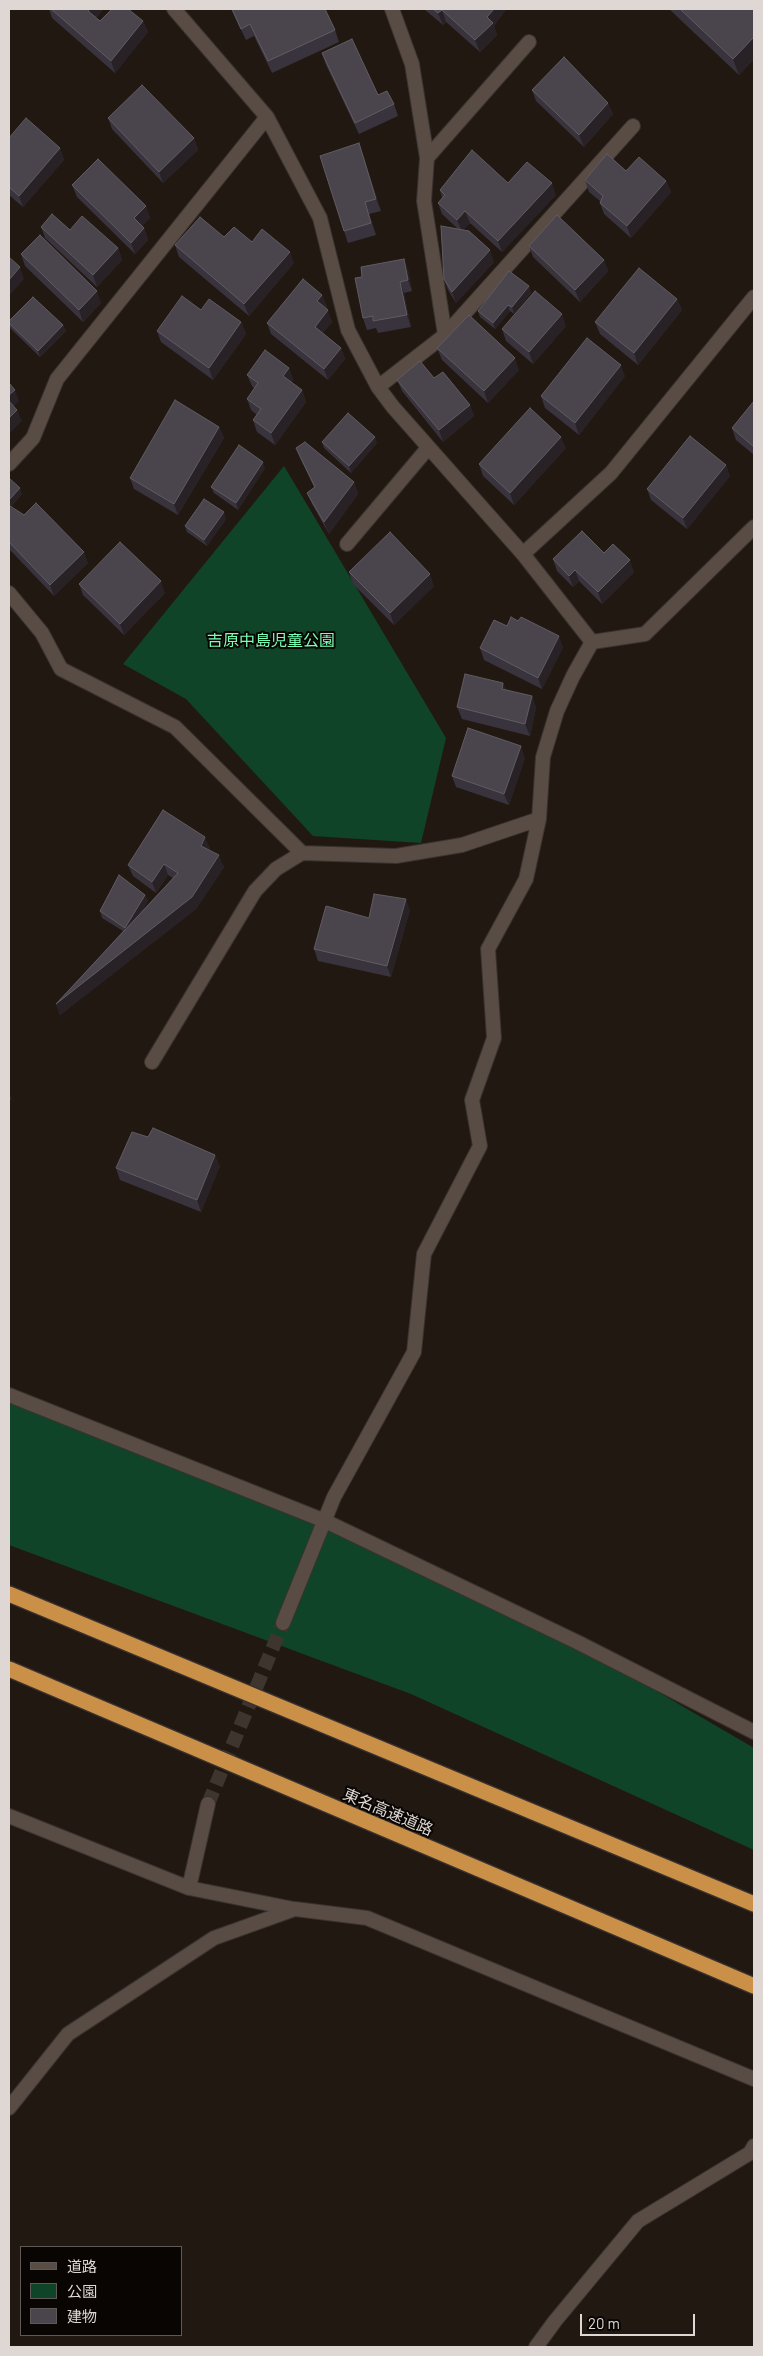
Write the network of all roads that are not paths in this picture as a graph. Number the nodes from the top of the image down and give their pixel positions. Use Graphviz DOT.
graph roads {
  1 [pos="174,9"];
  2 [pos="392,9"];
  3 [pos="529,42"];
  4 [pos="267,117"];
  5 [pos="633,126"];
  6 [pos="427,158"];
  7 [pos="754,296"];
  8 [pos="445,335"];
  9 [pos="378,387"];
  10 [pos="428,448"];
  11 [pos="9,464"];
  12 [pos="754,527"];
  13 [pos="347,544"];
  14 [pos="523,554"];
  15 [pos="9,593"];
  16 [pos="592,642"];
  17 [pos="539,819"];
  18 [pos="302,853"];
  19 [pos="152,1062"];
  20 [pos="9,1395"];
  21 [pos="325,1520"];
  22 [pos="9,1594"];
  23 [pos="283,1623"];
  24 [pos="9,1669"];
  25 [pos="754,1732"];
  26 [pos="208,1804"];
  27 [pos="9,1816"];
  28 [pos="189,1888"];
  29 [pos="754,1904"];
  30 [pos="295,1909"];
  31 [pos="754,1986"];
  32 [pos="754,2079"];
  33 [pos="9,2108"];
  34 [pos="754,2146"];
  35 [pos="536,2347"];
  1 -- 4 [label="street"];
  2 -- 6 [label="street"];
  3 -- 6 [label="street"];
  4 -- 9 [label="street"];
  4 -- 11 [label="street"];
  5 -- 8 [label="street"];
  6 -- 8 [label="street"];
  7 -- 14 [label="street"];
  8 -- 9 [label="street"];
  9 -- 10 [label="street"];
  10 -- 13 [label="street"];
  10 -- 14 [label="street"];
  12 -- 16 [label="street"];
  14 -- 16 [label="street"];
  15 -- 18 [label="street"];
  16 -- 17 [label="street"];
  17 -- 18 [label="street"];
  17 -- 21 [label="street"];
  18 -- 19 [label="street"];
  20 -- 21 [label="street"];
  21 -- 23 [label="street"];
  21 -- 25 [label="street"];
  22 -- 29 [label="highway"];
  24 -- 31 [label="highway, 東名高速道路"];
  26 -- 28 [label="street"];
  27 -- 28 [label="street"];
  28 -- 30 [label="street"];
  30 -- 32 [label="street"];
  30 -- 33 [label="street"];
  34 -- 35 [label="street"];
}
